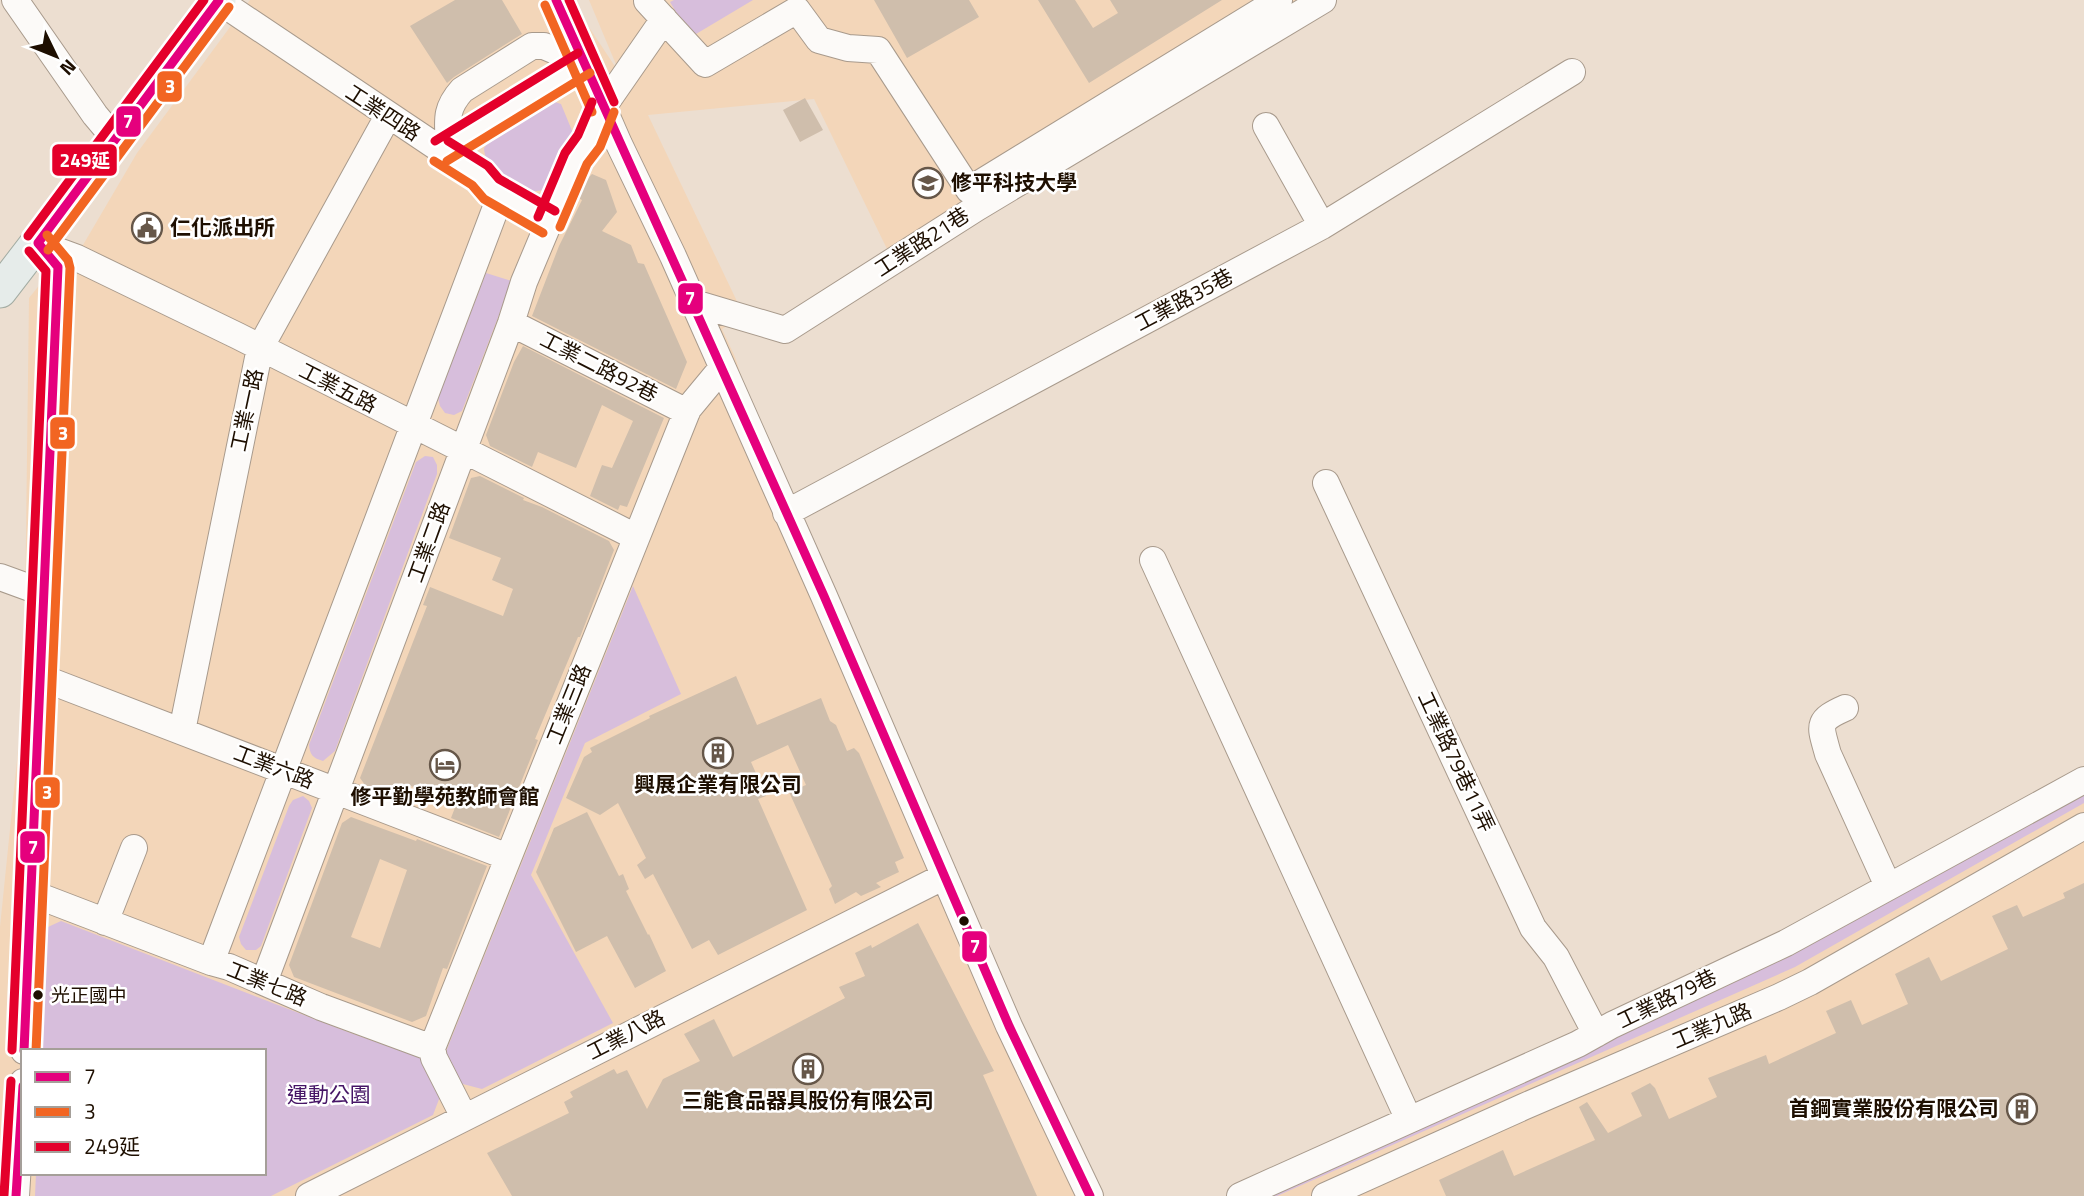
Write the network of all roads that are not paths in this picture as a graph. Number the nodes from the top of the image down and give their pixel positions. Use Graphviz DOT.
graph roads {
  1 [pos="15,0"];
  2 [pos="556,0"];
  3 [pos="1279,0"];
  4 [pos="1323,0"];
  5 [pos="219,1"];
  6 [pos="651,5"];
  7 [pos="584,63"];
  8 [pos="1572,72"];
  9 [pos="603,107"];
  10 [pos="388,116"];
  11 [pos="1266,126"];
  12 [pos="116,140"];
  13 [pos="445,149"];
  14 [pos="501,194"];
  15 [pos="973,199"];
  16 [pos="550,222"];
  17 [pos="1322,226"];
  18 [pos="38,243"];
  19 [pos="0,291"];
  20 [pos="694,303"];
  21 [pos="511,323"];
  22 [pos="260,348"];
  23 [pos="722,368"];
  24 [pos="687,412"];
  25 [pos="414,426"];
  26 [pos="463,450"];
  27 [pos="1326,483"];
  28 [pos="786,513"];
  29 [pos="637,536"];
  30 [pos="1153,560"];
  31 [pos="0,577"];
  32 [pos="44,593"];
  33 [pos="40,677"];
  34 [pos="1845,708"];
  35 [pos="182,731"];
  36 [pos="283,771"];
  37 [pos="2084,780"];
  38 [pos="335,791"];
  39 [pos="2084,825"];
  40 [pos="134,848"];
  41 [pos="508,857"];
  42 [pos="943,877"];
  43 [pos="1888,886"];
  44 [pos="31,894"];
  45 [pos="106,922"];
  46 [pos="211,962"];
  47 [pos="264,982"];
  48 [pos="1596,1034"];
  49 [pos="432,1048"];
  50 [pos="24,1049"];
  51 [pos="21,1115"];
  52 [pos="464,1117"];
  53 [pos="1409,1120"];
  54 [pos="16,1196"];
  55 [pos="309,1196"];
  56 [pos="1090,1196"];
  57 [pos="1240,1196"];
  58 [pos="1325,1196"];
  1 -- 12 [label="street"];
  2 -- 7 [label="street"];
  3 -- 15 [label="street"];
  4 -- 15 [label="street, 工業路21巷"];
  5 -- 10 [label="street, 工業四路"];
  5 -- 12 [label="main road"];
  6 -- 9 [label="street, 工業二路"];
  6 -- 15 [label="street"];
  7 -- 9 [label="street"];
  7 -- 13 [label="street"];
  7 -- 13 [label="street"];
  8 -- 17 [label="street, 工業路35巷"];
  9 -- 16 [label="street, 工業二路"];
  9 -- 20 [label="street"];
  10 -- 13 [label="street, 工業四路"];
  10 -- 22 [label="street, 工業一路"];
  11 -- 17 [label="street"];
  12 -- 18 [label="main road"];
  13 -- 14 [label="street, 工業四路"];
  14 -- 16 [label="street, 工業四路"];
  14 -- 25 [label="street"];
  15 -- 20 [label="street, 工業路21巷"];
  16 -- 21 [label="street, 工業二路"];
  17 -- 28 [label="street, 工業路35巷"];
  18 -- 19 [label="main road"];
  18 -- 22 [label="street, 工業五路"];
  18 -- 32 [label="street"];
  20 -- 23 [label="street"];
  21 -- 24 [label="street, 工業二路92巷"];
  21 -- 26 [label="street, 工業二路"];
  22 -- 25 [label="street, 工業五路"];
  22 -- 35 [label="street, 工業一路"];
  23 -- 24 [label="street, 工業三路"];
  23 -- 28 [label="street"];
  24 -- 29 [label="street, 工業三路"];
  25 -- 26 [label="street, 工業五路"];
  25 -- 36 [label="street"];
  26 -- 29 [label="street, 工業五路"];
  26 -- 38 [label="street, 工業二路"];
  27 -- 48 [label="street, 工業路79巷11弄"];
  28 -- 42 [label="street"];
  29 -- 41 [label="street, 工業三路"];
  30 -- 53 [label="street"];
  31 -- 32 [label="street"];
  32 -- 33 [label="street"];
  33 -- 35 [label="street, 工業六路"];
  33 -- 44 [label="street"];
  34 -- 43 [label="street"];
  35 -- 36 [label="street, 工業六路"];
  36 -- 38 [label="street, 工業六路"];
  36 -- 46 [label="street"];
  37 -- 43 [label="street, 工業路79巷"];
  38 -- 41 [label="street, 工業六路"];
  38 -- 47 [label="street, 工業二路"];
  39 -- 58 [label="street, 工業九路"];
  40 -- 45 [label="street"];
  41 -- 49 [label="street, 工業三路"];
  42 -- 52 [label="street, 工業八路"];
  42 -- 56 [label="street"];
  43 -- 48 [label="street, 工業路79巷"];
  44 -- 45 [label="street, 工業七路"];
  44 -- 50 [label="street"];
  45 -- 46 [label="street, 工業七路"];
  46 -- 47 [label="street, 工業七路"];
  47 -- 49 [label="street, 工業七路"];
  48 -- 53 [label="street, 工業路79巷"];
  49 -- 52 [label="street"];
  51 -- 54 [label="street"];
  52 -- 55 [label="street, 工業八路"];
  53 -- 57 [label="street, 工業路79巷"];
}
